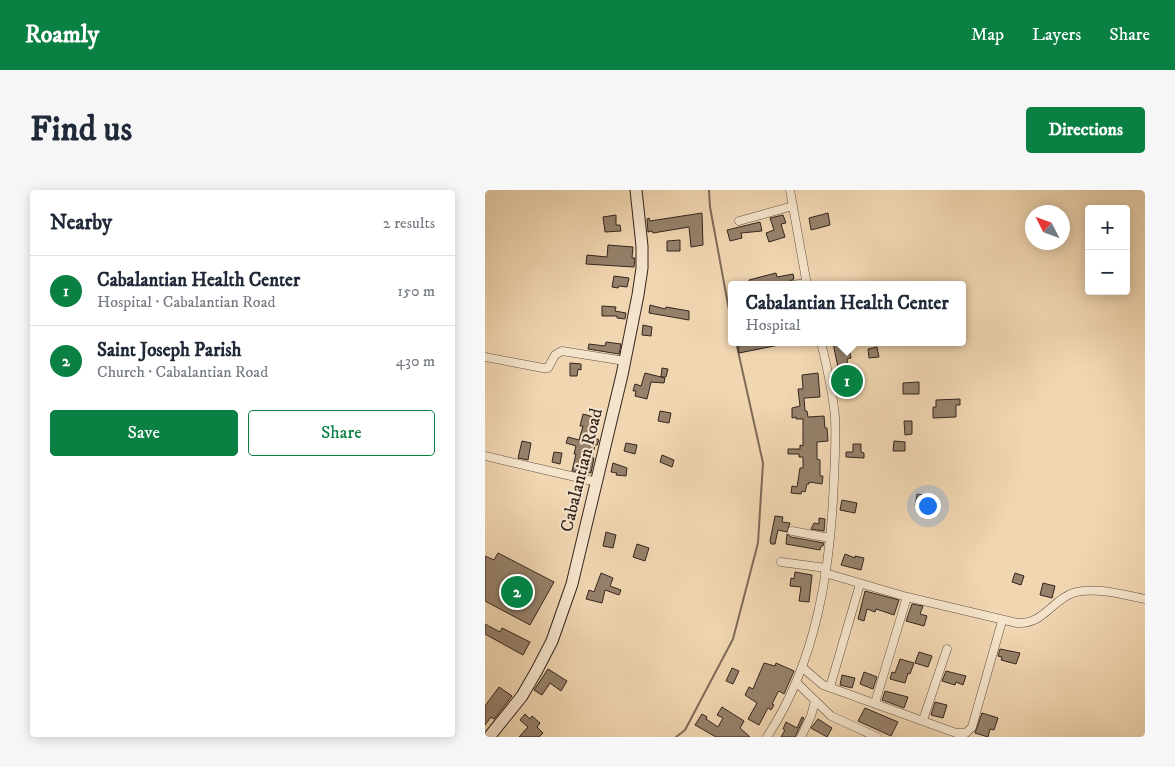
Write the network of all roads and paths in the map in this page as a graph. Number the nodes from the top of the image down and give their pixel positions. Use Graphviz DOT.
graph roads {
  1 [pos="636,190"];
  2 [pos="789,190"];
  3 [pos="793,206"];
  4 [pos="739,221"];
  5 [pos="806,281"];
  6 [pos="822,346"];
  7 [pos="485,357"];
  8 [pos="625,361"];
  9 [pos="485,456"];
  10 [pos="597,482"];
  11 [pos="792,531"];
  12 [pos="830,538"];
  13 [pos="781,562"];
  14 [pos="826,571"];
  15 [pos="860,584"];
  16 [pos="907,596"];
  17 [pos="1145,599"];
  18 [pos="1001,621"];
  19 [pos="947,649"];
  20 [pos="803,668"];
  21 [pos="797,683"];
  22 [pos="830,687"];
  23 [pos="815,701"];
  24 [pos="875,703"];
  25 [pos="923,720"];
  26 [pos="489,737"];
  27 [pos="767,737"];
  28 [pos="801,737"];
  29 [pos="877,737"];
  1 -- 8 [label="street, Cabalantian Road"];
  2 -- 3 [label="street"];
  3 -- 4 [label="street"];
  3 -- 5 [label="street"];
  6 -- 12 [label="street"];
  7 -- 8 [label="street"];
  8 -- 10 [label="street, Cabalantian Road"];
  9 -- 10 [label="street"];
  10 -- 26 [label="street, Cabalantian Road"];
  11 -- 12 [label="street"];
  12 -- 14 [label="street"];
  13 -- 14 [label="street"];
  14 -- 15 [label="street"];
  14 -- 20 [label="street"];
  15 -- 16 [label="street"];
  15 -- 22 [label="street"];
  16 -- 18 [label="street"];
  16 -- 24 [label="street"];
  17 -- 18 [label="street"];
  18 -- 25 [label="street"];
  19 -- 25 [label="street"];
  20 -- 21 [label="street"];
  20 -- 22 [label="street"];
  21 -- 23 [label="street"];
  21 -- 27 [label="street"];
  22 -- 24 [label="street"];
  23 -- 28 [label="street"];
  23 -- 29 [label="street"];
  24 -- 25 [label="street"];
}
